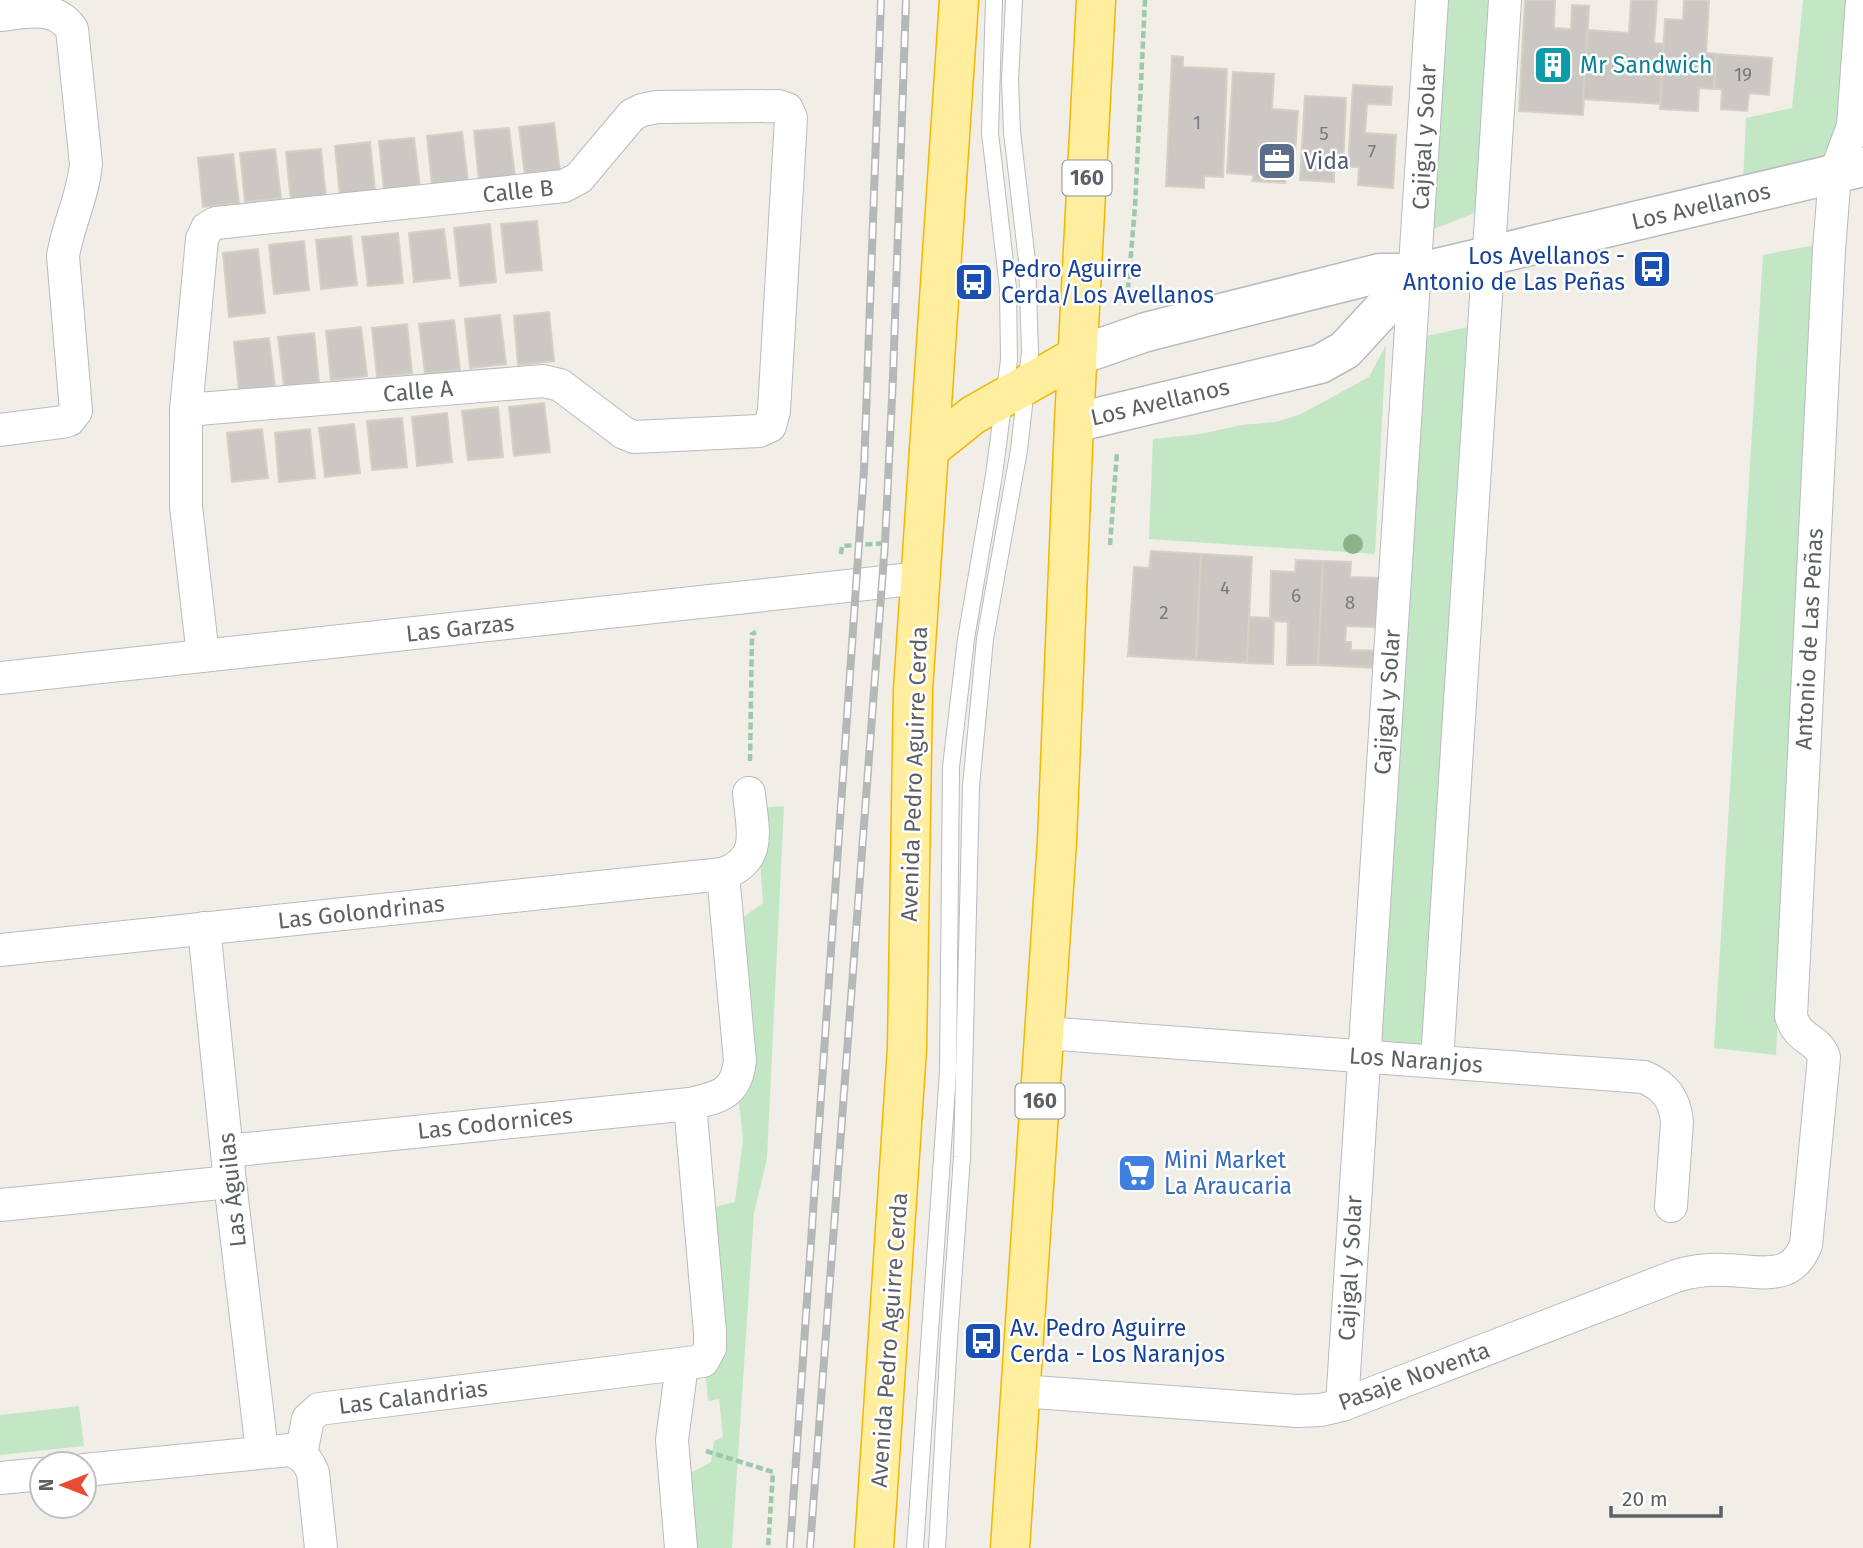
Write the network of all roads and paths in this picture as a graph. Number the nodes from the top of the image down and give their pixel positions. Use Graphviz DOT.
graph roads {
  1 [pos="959,0"];
  2 [pos="993,0"];
  3 [pos="1014,0"];
  4 [pos="1096,0"];
  5 [pos="1145,0"];
  6 [pos="1432,0"];
  7 [pos="1506,0"];
  8 [pos="1862,0"];
  9 [pos="0,15"];
  10 [pos="1849,171"];
  11 [pos="1490,255"];
  12 [pos="1416,273"];
  13 [pos="1124,339"];
  14 [pos="1077,356"];
  15 [pos="1016,389"];
  16 [pos="186,410"];
  17 [pos="1074,423"];
  18 [pos="0,430"];
  19 [pos="634,437"];
  20 [pos="929,450"];
  21 [pos="921,578"];
  22 [pos="752,634"];
  23 [pos="203,656"];
  24 [pos="0,678"];
  25 [pos="750,793"];
  26 [pos="723,874"];
  27 [pos="204,928"];
  28 [pos="0,950"];
  29 [pos="1045,1033"];
  30 [pos="1363,1056"];
  31 [pos="1437,1061"];
  32 [pos="690,1104"];
  33 [pos="227,1151"];
  34 [pos="230,1182"];
  35 [pos="0,1205"];
  36 [pos="1671,1206"];
  37 [pos="1794,1264"];
  38 [pos="682,1365"];
  39 [pos="1020,1391"];
  40 [pos="1342,1405"];
  41 [pos="672,1440"];
  42 [pos="262,1451"];
  43 [pos="301,1454"];
  44 [pos="98,1468"];
  45 [pos="28,1475"];
  46 [pos="0,1478"];
  47 [pos="321,1548"];
  48 [pos="681,1548"];
  49 [pos="768,1548"];
  50 [pos="874,1548"];
  51 [pos="915,1548"];
  52 [pos="937,1548"];
  53 [pos="1010,1548"];
  1 -- 20 [label="highway, Avenida Pedro Aguirre Cerda"];
  2 -- 15 [label="lane"];
  3 -- 15 [label="lane"];
  4 -- 14 [label="highway, 160"];
  5 -- 13 [label="path"];
  6 -- 12 [label="street, Cajigal y Solar"];
  7 -- 11 [label="street"];
  8 -- 10 [label="street, Antonio de Las Peñas"];
  9 -- 18 [label="street"];
  10 -- 11 [label="street, Los Avellanos"];
  10 -- 37 [label="street, Antonio de Las Peñas"];
  11 -- 12 [label="street, Los Avellanos"];
  11 -- 31 [label="street"];
  12 -- 13 [label="street, Los Avellanos"];
  12 -- 17 [label="street, Los Avellanos"];
  12 -- 30 [label="street, Cajigal y Solar"];
  13 -- 14 [label="street, Los Avellanos"];
  14 -- 15 [label="highway"];
  14 -- 17 [label="highway, 160"];
  15 -- 20 [label="highway"];
  15 -- 51 [label="lane"];
  15 -- 52 [label="lane"];
  16 -- 19 [label="street, Calle A"];
  16 -- 19 [label="street, Calle B"];
  16 -- 23 [label="street"];
  17 -- 29 [label="highway, 160"];
  20 -- 21 [label="highway, Avenida Pedro Aguirre Cerda"];
  21 -- 23 [label="street, Las Garzas"];
  21 -- 50 [label="highway, Avenida Pedro Aguirre Cerda"];
  22 -- 25 [label="path"];
  23 -- 24 [label="street, Las Garzas"];
  25 -- 26 [label="street"];
  26 -- 27 [label="street, Las Golondrinas"];
  26 -- 32 [label="street, Las Codornices"];
  27 -- 28 [label="street, Las Golondrinas"];
  27 -- 33 [label="street, Las Águilas"];
  29 -- 30 [label="street, Los Naranjos"];
  29 -- 39 [label="highway, 160"];
  30 -- 31 [label="street, Los Naranjos"];
  30 -- 40 [label="street, Cajigal y Solar"];
  31 -- 36 [label="street, Los Naranjos"];
  32 -- 33 [label="street, Las Codornices"];
  32 -- 38 [label="street, Las Calandrias"];
  33 -- 34 [label="street, Las Águilas"];
  34 -- 35 [label="street"];
  34 -- 42 [label="street, Las Águilas"];
  37 -- 40 [label="street, Pasaje Noventa"];
  38 -- 41 [label="street"];
  38 -- 43 [label="street, Las Calandrias"];
  39 -- 40 [label="street, Pasaje Noventa"];
  39 -- 53 [label="highway, 160"];
  41 -- 48 [label="street"];
  41 -- 49 [label="path"];
  42 -- 43 [label="street"];
  42 -- 44 [label="street"];
  43 -- 47 [label="street"];
  45 -- 46 [label="street"];
}
